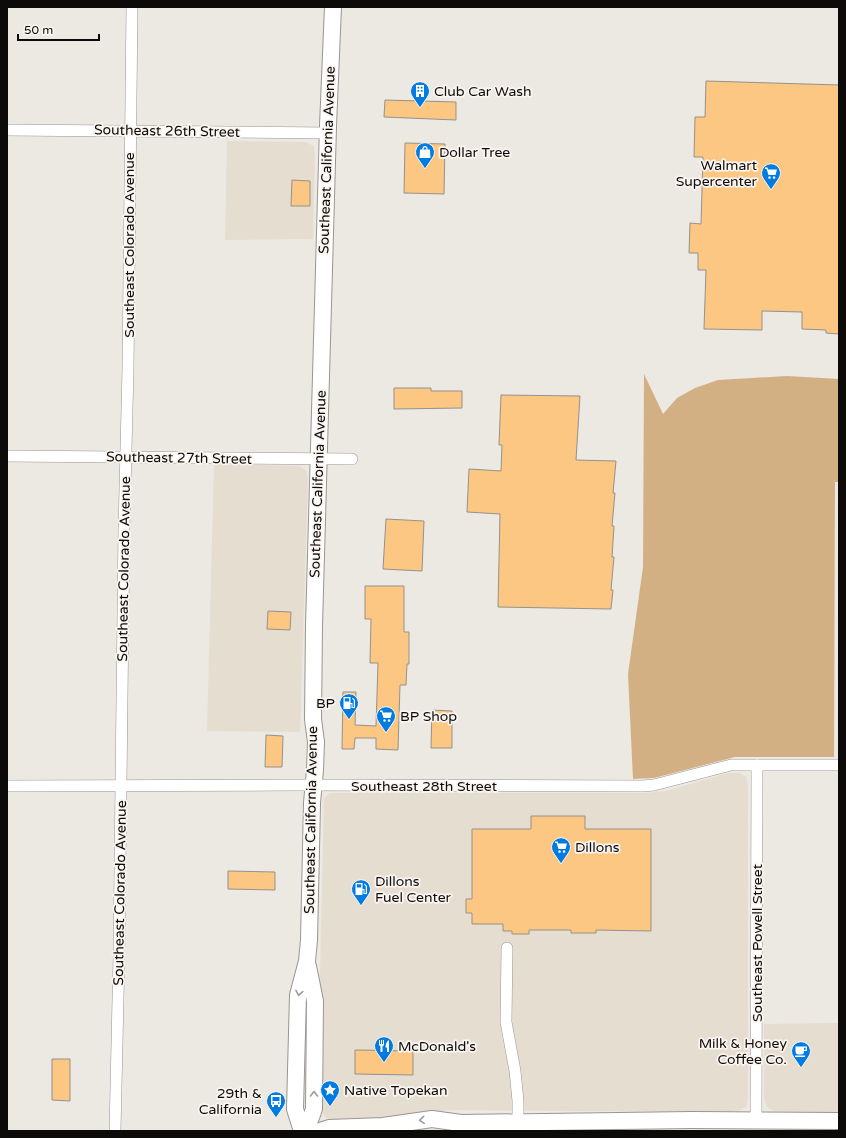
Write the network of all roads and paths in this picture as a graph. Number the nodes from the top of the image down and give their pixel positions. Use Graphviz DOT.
graph roads {
  1 [pos="132,7"];
  2 [pos="334,7"];
  3 [pos="7,130"];
  4 [pos="130,131"];
  5 [pos="328,133"];
  6 [pos="7,456"];
  7 [pos="126,457"];
  8 [pos="318,459"];
  9 [pos="352,459"];
  10 [pos="757,765"];
  11 [pos="839,765"];
  12 [pos="313,785"];
  13 [pos="7,786"];
  14 [pos="121,786"];
  15 [pos="507,948"];
  16 [pos="307,960"];
  17 [pos="756,1121"];
  18 [pos="839,1121"];
  19 [pos="518,1122"];
  20 [pos="461,1123"];
  21 [pos="115,1131"];
  22 [pos="302,1131"];
  23 [pos="306,1131"];
  24 [pos="320,1131"];
  25 [pos="439,1131"];
  1 -- 4 [label="street, Southeast Colorado Avenue"];
  2 -- 5 [label="main road, Southeast California Avenue"];
  3 -- 4 [label="street, Southeast 26th Street"];
  4 -- 5 [label="street, Southeast 26th Street"];
  4 -- 7 [label="street, Southeast Colorado Avenue"];
  5 -- 8 [label="main road, Southeast California Avenue"];
  6 -- 7 [label="street, Southeast 27th Street"];
  7 -- 8 [label="street, Southeast 27th Street"];
  7 -- 14 [label="street, Southeast Colorado Avenue"];
  8 -- 9 [label="street, Southeast 27th Street"];
  8 -- 12 [label="main road, Southeast California Avenue"];
  10 -- 11 [label="street, Southeast 28th Street"];
  10 -- 12 [label="street, Southeast 28th Street"];
  10 -- 17 [label="street, Southeast Powell Street"];
  12 -- 14 [label="street, Southeast 28th Street"];
  12 -- 16 [label="main road, Southeast California Avenue"];
  13 -- 14 [label="street, Southeast 28th Street"];
  14 -- 21 [label="street, Southeast Colorado Avenue"];
  15 -- 19 [label="street"];
  16 -- 22 [label="main road, Southeast California Avenue, one-way"];
  23 -- 16 [label="main road, Southeast California Avenue, one-way"];
  17 -- 18 [label="main road"];
  17 -- 19 [label="main road"];
  19 -- 20 [label="main road"];
  20 -- 24 [label="main road, one-way"];
  20 -- 25 [label="main road"];
}
